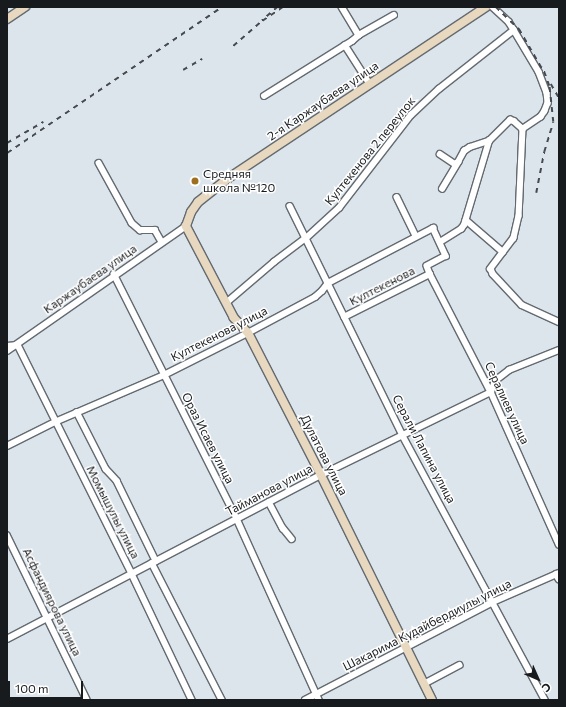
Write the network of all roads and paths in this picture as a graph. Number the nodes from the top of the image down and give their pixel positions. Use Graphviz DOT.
graph roads {
  1 [pos="25,7"];
  2 [pos="342,7"];
  3 [pos="486,7"];
  4 [pos="492,7"];
  5 [pos="394,15"];
  6 [pos="7,19"];
  7 [pos="514,30"];
  8 [pos="359,35"];
  9 [pos="345,45"];
  10 [pos="370,84"];
  11 [pos="264,96"];
  12 [pos="523,129"];
  13 [pos="489,141"];
  14 [pos="440,154"];
  15 [pos="458,162"];
  16 [pos="99,163"];
  17 [pos="442,189"];
  18 [pos="397,197"];
  19 [pos="290,206"];
  20 [pos="466,220"];
  21 [pos="186,226"];
  22 [pos="416,236"];
  23 [pos="305,239"];
  24 [pos="162,242"];
  25 [pos="440,242"];
  26 [pos="503,252"];
  27 [pos="114,274"];
  28 [pos="430,274"];
  29 [pos="328,283"];
  30 [pos="226,303"];
  31 [pos="344,317"];
  32 [pos="559,322"];
  33 [pos="248,333"];
  34 [pos="18,345"];
  35 [pos="7,346"];
  36 [pos="559,350"];
  37 [pos="7,351"];
  38 [pos="164,375"];
  39 [pos="491,392"];
  40 [pos="77,412"];
  41 [pos="55,422"];
  42 [pos="403,436"];
  43 [pos="7,446"];
  44 [pos="321,475"];
  45 [pos="269,502"];
  46 [pos="237,519"];
  47 [pos="7,535"];
  48 [pos="292,538"];
  49 [pos="559,544"];
  50 [pos="154,562"];
  51 [pos="132,574"];
  52 [pos="558,575"];
  53 [pos="493,602"];
  54 [pos="47,618"];
  55 [pos="7,639"];
  56 [pos="406,648"];
  57 [pos="459,664"];
  58 [pos="424,684"];
  59 [pos="317,697"];
  60 [pos="87,700"];
  61 [pos="192,700"];
  62 [pos="222,700"];
  63 [pos="305,700"];
  64 [pos="432,700"];
  65 [pos="545,700"];
  1 -- 6 [label="street"];
  2 -- 8 [label="street"];
  3 -- 10 [label="street, 2-я Каржаубаева улица"];
  4 -- 7 [label="street"];
  5 -- 8 [label="street"];
  7 -- 12 [label="street"];
  7 -- 23 [label="street, Култекенова 2 переулок"];
  8 -- 9 [label="street"];
  9 -- 10 [label="street"];
  9 -- 11 [label="street"];
  10 -- 21 [label="street, 2-я Каржаубаева улица"];
  12 -- 13 [label="street"];
  12 -- 26 [label="street"];
  13 -- 15 [label="street"];
  13 -- 20 [label="street"];
  14 -- 15 [label="street"];
  15 -- 17 [label="street"];
  16 -- 24 [label="street"];
  18 -- 22 [label="street"];
  19 -- 23 [label="street, Серали Лапина улица"];
  20 -- 25 [label="street"];
  20 -- 26 [label="street"];
  21 -- 24 [label="street, Каржаубаева улица"];
  21 -- 30 [label="street, Дулатова улица"];
  22 -- 25 [label="street, Култекенова улица"];
  22 -- 29 [label="street, Култекенова улица"];
  23 -- 29 [label="street, Серали Лапина улица"];
  23 -- 30 [label="street, Култекенова 2 переулок"];
  24 -- 27 [label="street, Каржаубаева улица"];
  25 -- 28 [label="street"];
  26 -- 32 [label="street"];
  27 -- 34 [label="street, Каржаубаева улица"];
  27 -- 38 [label="street, Ораз Исаев улица"];
  28 -- 31 [label="street, Култекенова"];
  28 -- 39 [label="street, Сералиев улица"];
  29 -- 31 [label="street, Серали Лапина улица"];
  29 -- 33 [label="street, Култекенова улица"];
  30 -- 33 [label="street, Дулатова улица"];
  31 -- 42 [label="street, Серали Лапина улица"];
  33 -- 38 [label="street, Култекенова улица"];
  33 -- 44 [label="street, Дулатова улица"];
  34 -- 35 [label="street"];
  34 -- 37 [label="street, Каржаубаева улица"];
  34 -- 41 [label="street, Момышулы улица"];
  36 -- 39 [label="street"];
  38 -- 40 [label="street, Култекенова улица"];
  38 -- 46 [label="street, Ораз Исаев улица"];
  39 -- 42 [label="street, Тайманова улица"];
  39 -- 49 [label="street, Сералиев улица"];
  40 -- 41 [label="street, Култекенова улица"];
  40 -- 50 [label="street"];
  41 -- 43 [label="street, Култекенова улица"];
  41 -- 51 [label="street, Момышулы улица"];
  42 -- 44 [label="street, Тайманова улица"];
  42 -- 53 [label="street, Серали Лапина улица"];
  44 -- 45 [label="street, Тайманова улица"];
  44 -- 56 [label="street, Дулатова улица"];
  45 -- 46 [label="street, Тайманова улица"];
  45 -- 48 [label="street"];
  46 -- 50 [label="street, Тайманова улица"];
  46 -- 59 [label="street, Ораз Исаев улица"];
  47 -- 54 [label="street, Асфандиярова улица"];
  50 -- 51 [label="street, Тайманова улица"];
  50 -- 62 [label="street"];
  51 -- 54 [label="street, Тайманова улица"];
  51 -- 61 [label="street, Момышулы улица"];
  52 -- 53 [label="street, Шакарима Кудайбердиулы улица"];
  53 -- 56 [label="street, Шакарима Кудайбердиулы улица"];
  53 -- 65 [label="street, Серали Лапина улица"];
  54 -- 55 [label="street, Тайманова улица"];
  54 -- 60 [label="street, Асфандиярова улица"];
  56 -- 58 [label="street, Дулатова улица"];
  56 -- 59 [label="street, Шакарима Кудайбердиулы улица"];
  57 -- 58 [label="street"];
  58 -- 64 [label="street, Дулатова улица"];
  59 -- 63 [label="street, Шакарима Кудайбердиулы улица"];
}
